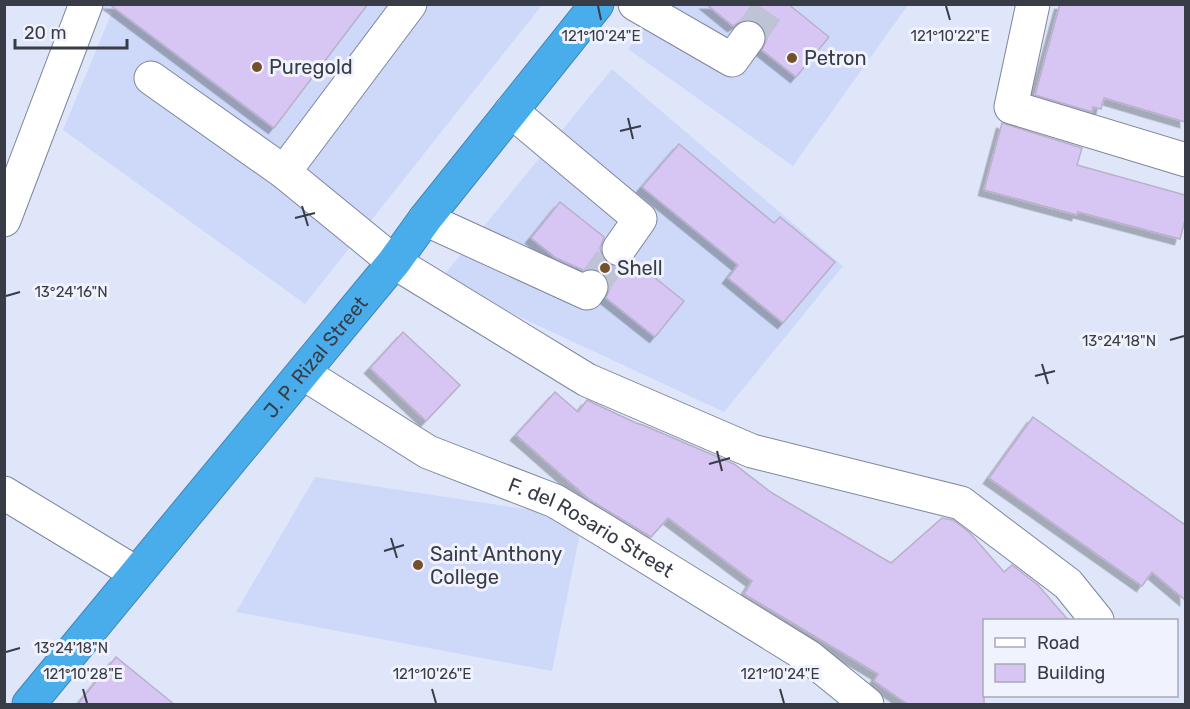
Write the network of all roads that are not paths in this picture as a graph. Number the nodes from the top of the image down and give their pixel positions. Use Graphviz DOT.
graph roads {
  1 [pos="86,4"];
  2 [pos="410,4"];
  3 [pos="597,4"];
  4 [pos="635,4"];
  5 [pos="1033,4"];
  6 [pos="748,38"];
  7 [pos="151,78"];
  8 [pos="511,111"];
  9 [pos="1185,160"];
  10 [pos="284,172"];
  11 [pos="425,219"];
  12 [pos="4,220"];
  13 [pos="619,249"];
  14 [pos="394,262"];
  15 [pos="591,287"];
  16 [pos="303,373"];
  17 [pos="4,493"];
  18 [pos="136,573"];
  19 [pos="1095,619"];
  20 [pos="29,705"];
  21 [pos="867,705"];
  1 -- 12 [label="street"];
  2 -- 10 [label="street"];
  3 -- 8 [label="highway, J. P. Rizal Street"];
  4 -- 6 [label="street"];
  5 -- 9 [label="street"];
  7 -- 10 [label="street"];
  8 -- 11 [label="highway, J. P. Rizal Street"];
  8 -- 13 [label="street"];
  10 -- 14 [label="street"];
  11 -- 14 [label="highway, J. P. Rizal Street"];
  11 -- 15 [label="street"];
  14 -- 16 [label="highway, J. P. Rizal Street"];
  14 -- 19 [label="street"];
  16 -- 18 [label="highway, J. P. Rizal Street"];
  16 -- 21 [label="street, F. del Rosario Street"];
  17 -- 18 [label="street"];
  18 -- 20 [label="highway, J. P. Rizal Street"];
}
